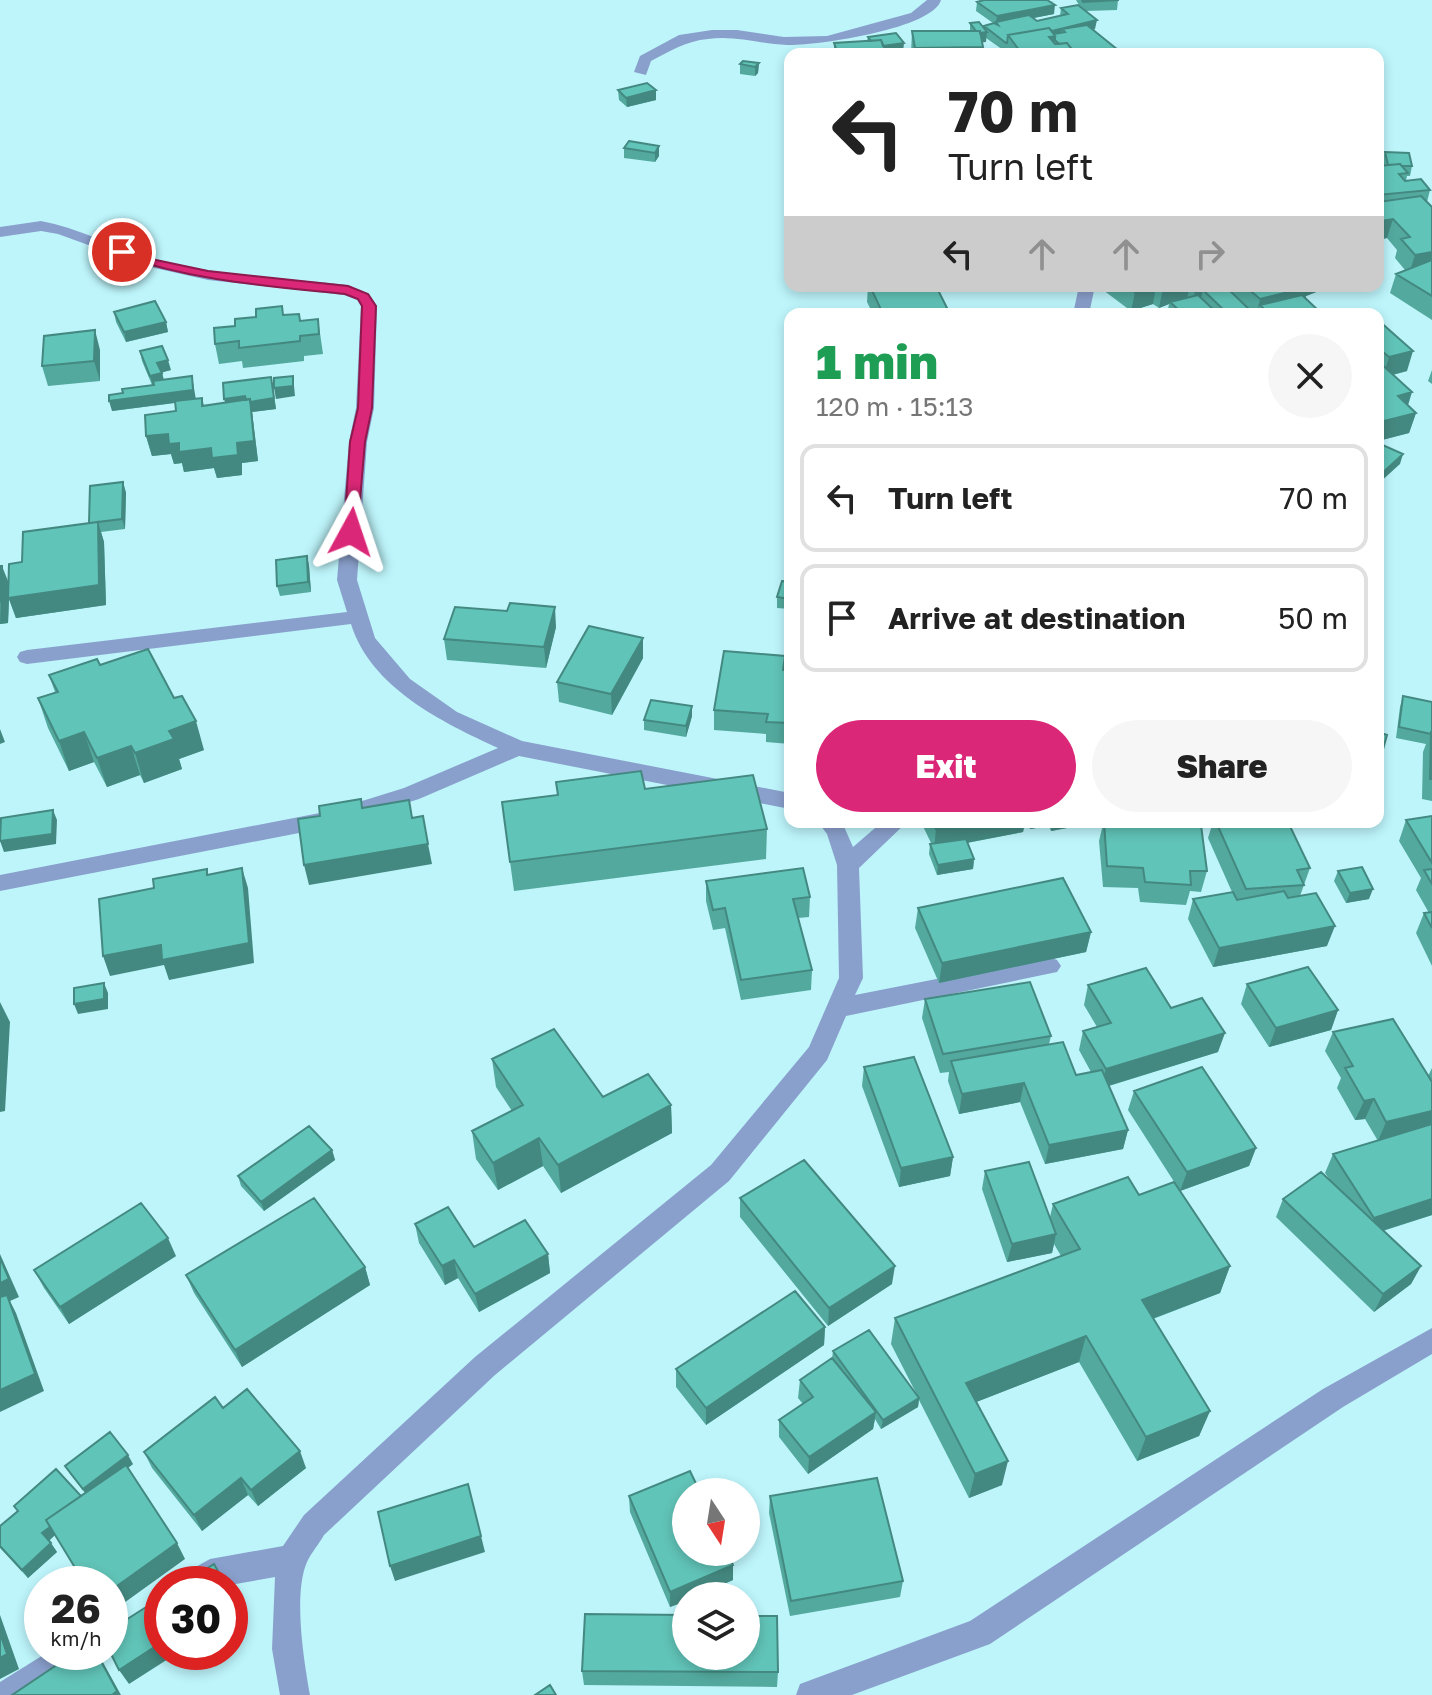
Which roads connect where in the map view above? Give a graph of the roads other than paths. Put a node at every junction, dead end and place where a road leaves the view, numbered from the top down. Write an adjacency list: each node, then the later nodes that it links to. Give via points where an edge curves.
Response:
1 (934, 0): 2 (street, via 916,16 827,40 737,34 684,38 645,59)
2 (641, 72)
3 (0, 232): 4 (street, via 22,226 52,228 152,263 208,275 348,290 363,297 369,306 365,408 347,580)
4 (359, 617): 5 (street); 6 (street, via 366,640 403,684 450,717)
5 (27, 657)
6 (517, 748): 7 (street); 11 (street, via 433,785 321,821)
7 (784, 800)
8 (834, 828): 10 (street)
9 (889, 828): 10 (street)
10 (848, 865): 13 (street, via 851,978)
11 (0, 883)
12 (1049, 966): 13 (street)
13 (837, 1008): 15 (street, via 818,1053 720,1173 485,1366 314,1525)
14 (1432, 1340): 20 (street, via 1333,1398 979,1633)
15 (292, 1559): 16 (street); 19 (street, via 287,1649)
16 (248, 1567)
17 (47, 1670): 18 (street)
18 (7, 1695)
19 (295, 1695)
20 (811, 1695)

